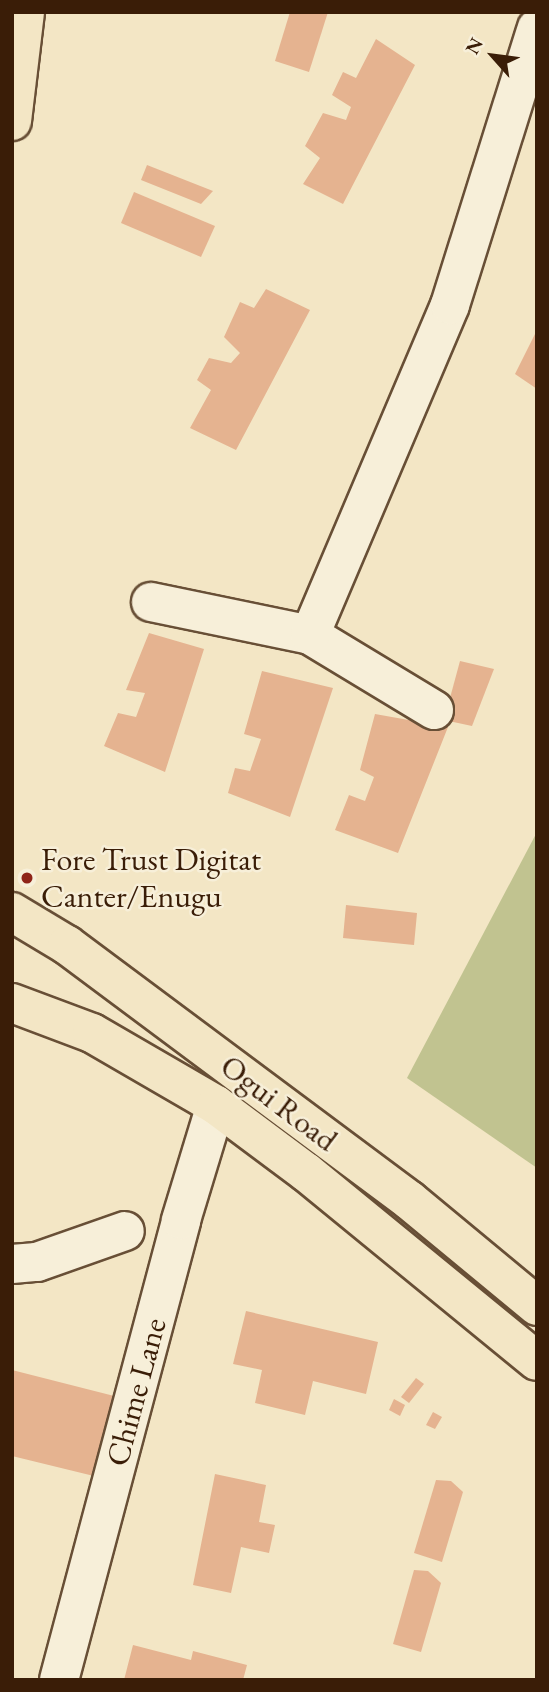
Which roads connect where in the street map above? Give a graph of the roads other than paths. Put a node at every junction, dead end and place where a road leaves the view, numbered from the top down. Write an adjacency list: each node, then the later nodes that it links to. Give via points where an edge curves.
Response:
1 (25, 12): 3 (main road)
2 (537, 28): 5 (street, via 450,305)
3 (12, 121)
4 (151, 602): 5 (street)
5 (310, 635): 6 (street)
6 (433, 710)
7 (12, 912): 12 (main road, Ogui Road, via 67,945 409,1200)
8 (12, 1003): 9 (main road, Ogui Road, via 92,1033)
9 (216, 1105): 13 (main road, Ogui Road, via 306,1172); 14 (street, Chime Lane, via 180,1220)
10 (125, 1231): 11 (street, via 37,1262)
11 (12, 1264)
12 (537, 1306)
13 (537, 1361)
14 (59, 1680)

